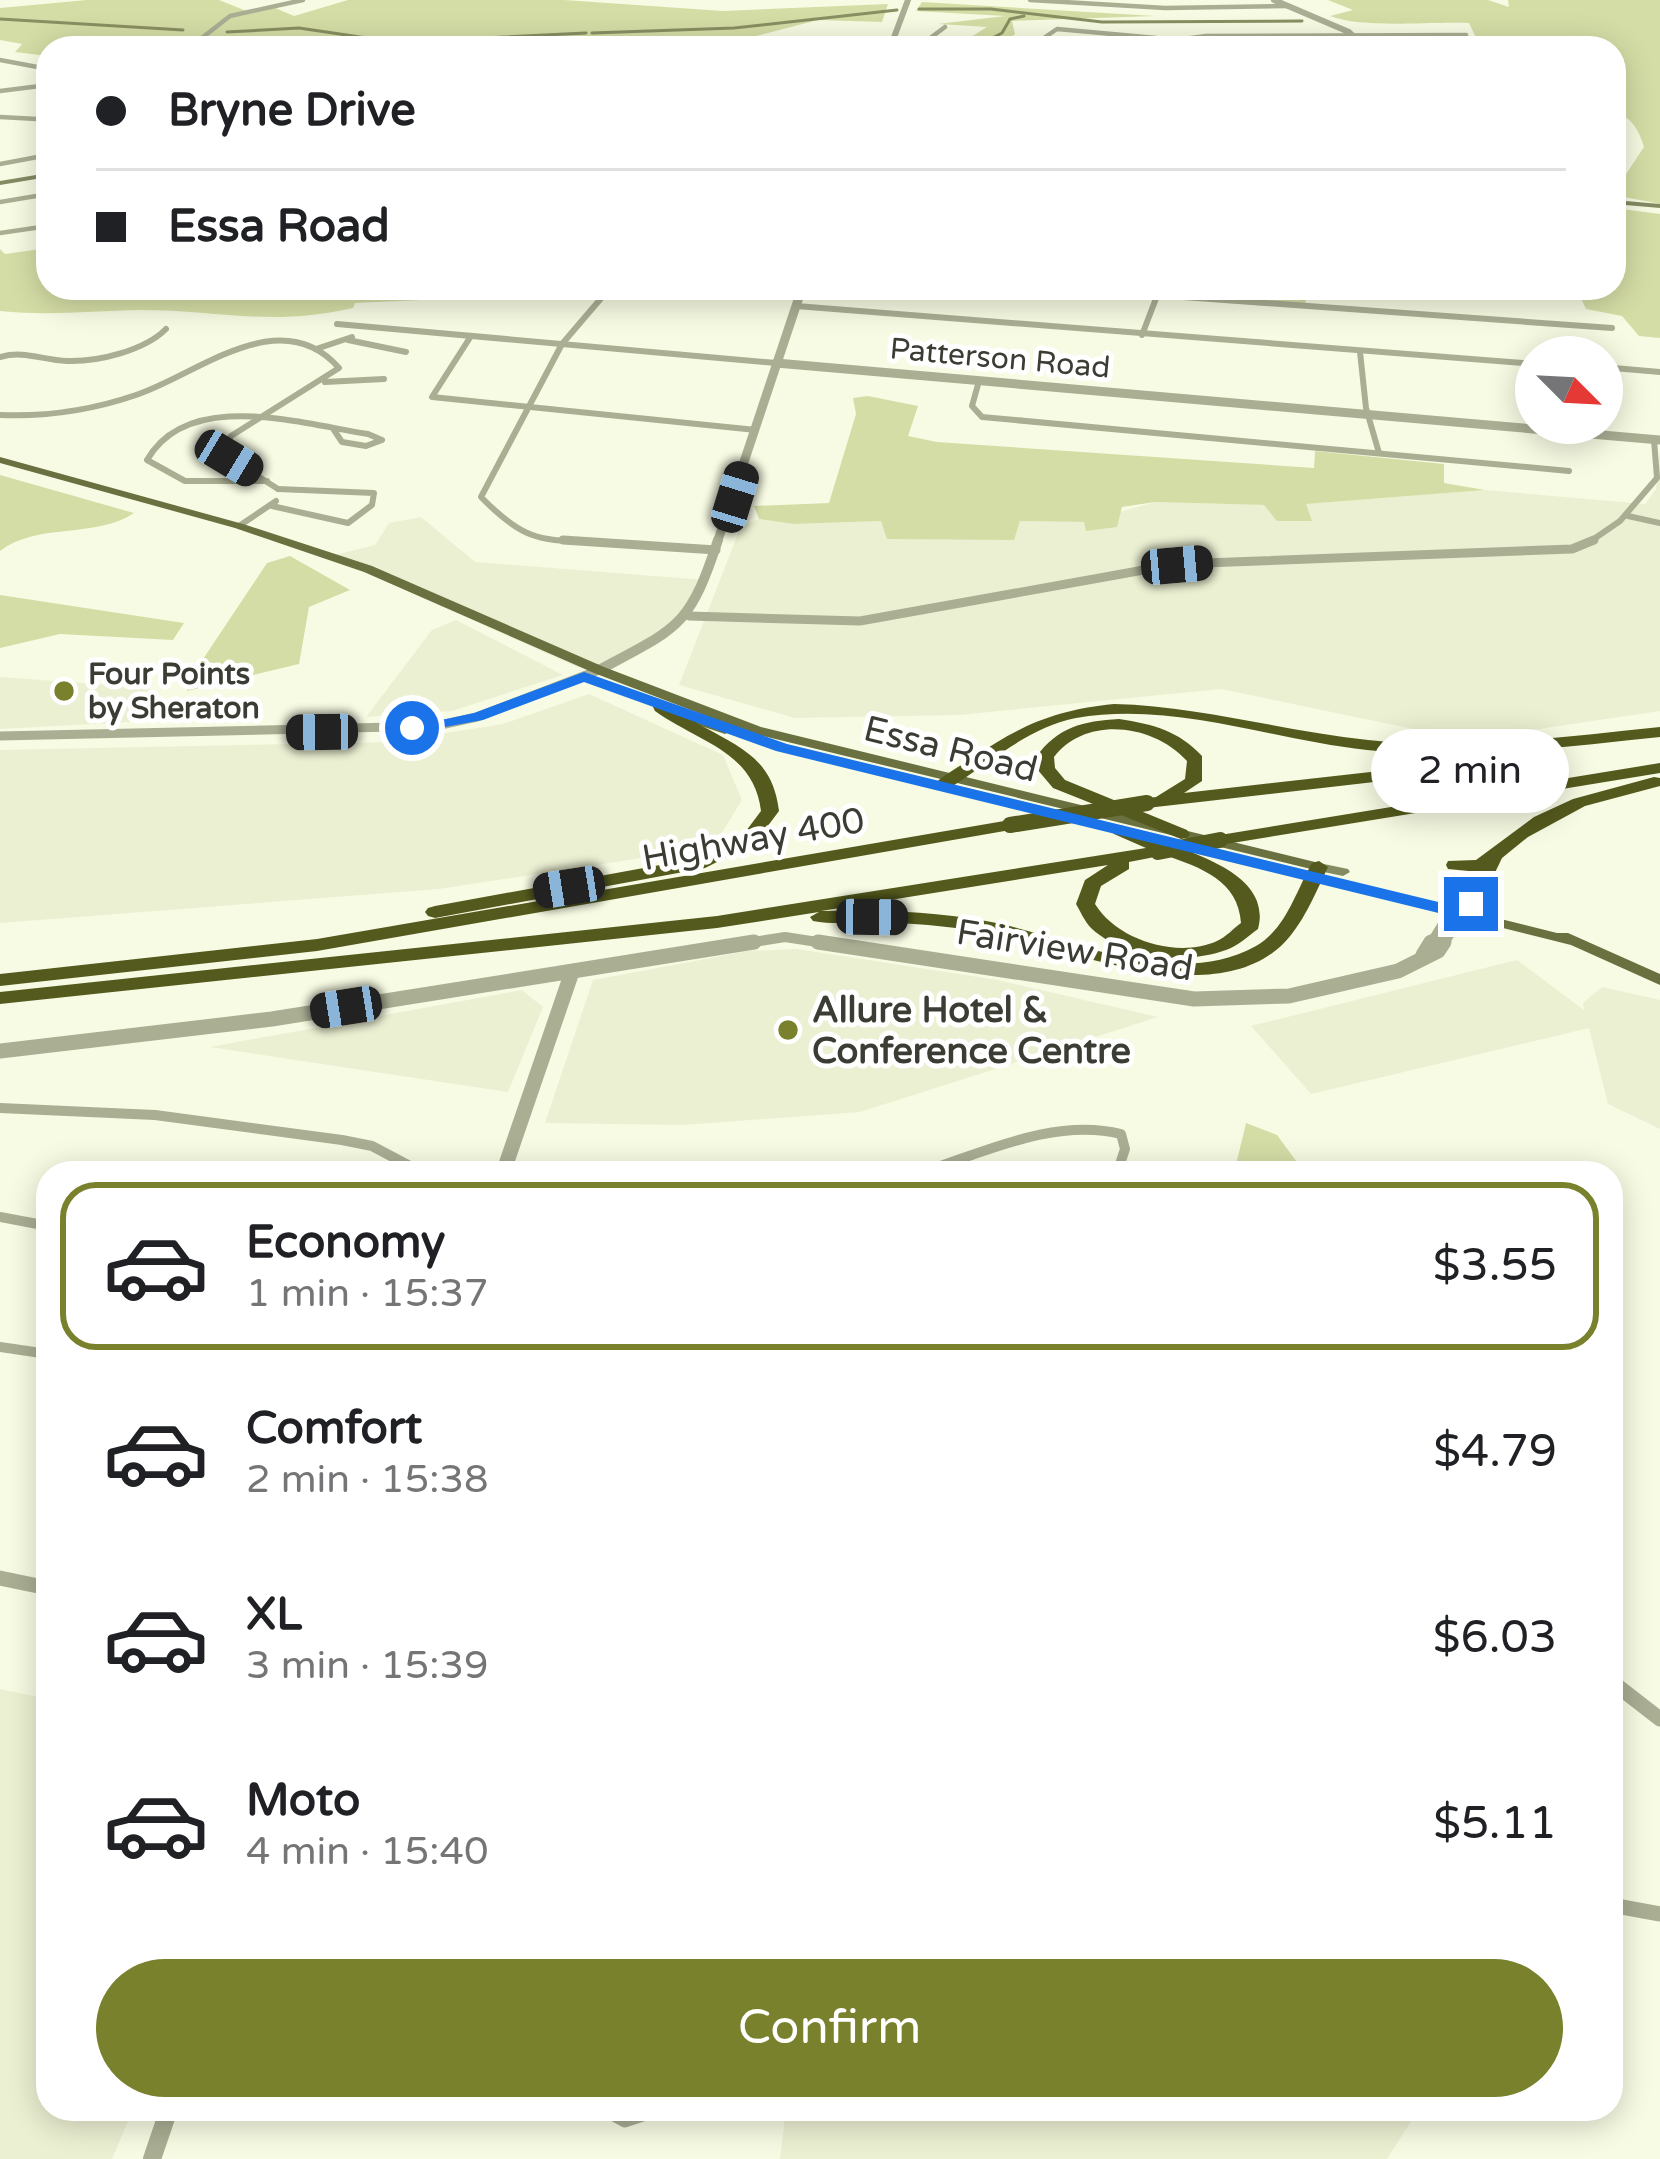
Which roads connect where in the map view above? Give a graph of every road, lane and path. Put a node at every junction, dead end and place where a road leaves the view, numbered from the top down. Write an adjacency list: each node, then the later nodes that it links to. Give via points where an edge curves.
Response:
1 (255, 0): 8 (street)
2 (303, 0): 8 (street)
3 (908, 0): 16 (street)
4 (1030, 0): 6 (street)
5 (1274, 0): 7 (street)
6 (1084, 2): 7 (street)
7 (1288, 6): 11 (street)
8 (272, 7): 14 (street, via 209,26)
9 (842, 26): 15 (street)
10 (945, 27): 17 (street)
11 (1354, 34): 12 (street); 20 (street)
12 (1438, 35): 13 (street)
13 (1466, 35)
14 (202, 36)
15 (843, 36)
16 (894, 36)
17 (935, 36)
18 (1047, 36): 19 (street, via 1058,29)
19 (1127, 36)
20 (1291, 36)
21 (0, 60): 22 (street)
22 (36, 67)
23 (36, 87): 24 (street)
24 (0, 92)
25 (0, 117): 26 (street)
26 (36, 119)
27 (36, 157): 28 (street)
28 (0, 164)
29 (36, 177): 30 (main road)
30 (0, 183)
31 (36, 196): 32 (street)
32 (0, 202)
33 (1626, 203): 34 (main road)
34 (1660, 206)
35 (36, 228): 36 (street)
36 (0, 233)
37 (600, 300): 49 (street)
38 (798, 300): 41 (street)
39 (1155, 300): 46 (street)
40 (1259, 300): 44 (street)
41 (796, 306): 46 (street); 54 (street)
42 (337, 324): 43 (street, Patterson Road)
43 (367, 326): 47 (street, Patterson Road); 48 (street)
44 (1612, 328)
45 (166, 329): 53 (street, via 95,360)
46 (1142, 335): 52 (street)
47 (471, 336): 49 (street, Patterson Road); 61 (street, via 432,397)
48 (347, 340): 50 (street); 51 (street)
49 (562, 344): 54 (street, Patterson Road); 61 (street)
50 (316, 349): 60 (street, via 339,368); 62 (street, via 233,349 98,406)
51 (406, 352)
52 (1360, 352): 55 (street); 63 (street)
53 (3, 355)
54 (776, 363): 59 (street, Patterson Road); 66 (street)
55 (1515, 363)
56 (1623, 369): 57 (street)
57 (1660, 372)
58 (384, 379): 60 (street)
59 (979, 381): 63 (street, Patterson Road); 68 (street, via 972,406 982,417)
60 (325, 382): 64 (street)
61 (528, 407): 66 (street); 77 (street, via 481,497 513,530 560,543)
62 (0, 415)
63 (1371, 415): 67 (street, Patterson Road); 68 (street)
64 (259, 418): 65 (street); 71 (street, via 224,449); 71 (street, via 212,414 155,446 147,460 175,478)
65 (334, 430): 65 (street, via 353,445 382,440)
66 (756, 430): 77 (street)
67 (1657, 440): 74 (street, via 1657,478)
68 (1378, 453): 70 (street)
69 (0, 460): 76 (main road, Essa Road)
70 (1569, 471)
71 (267, 481): 72 (street)
72 (278, 489): 73 (street); 73 (street, via 374,494 348,523)
73 (272, 506): 76 (street)
74 (1628, 516): 75 (street); 78 (street, via 1596,542 1546,553 1177,565 860,621)
75 (1660, 523)
76 (239, 526): 79 (main road, Essa Road, via 368,569)
77 (716, 550): 78 (street)
78 (688, 616): 79 (street)
79 (591, 674): 80 (main road, Essa Road); 81 (street, via 477,717 403,729); 85 (main road, Essa Road)
80 (662, 707): 85 (main road, Essa Road, via 782,747); 96 (highway, via 768,779 770,811 756,831 698,864)
81 (0, 736)
82 (1660, 736): 85 (highway, via 1367,746 1102,711 1038,726); 86 (highway, Highway 400)
83 (1660, 768): 90 (highway, Highway 400, bridge)
84 (1660, 781): 89 (highway, via 1556,809)
85 (946, 782): 87 (main road, Essa Road); 88 (main road, Essa Road)
86 (1147, 803): 88 (highway, via 1193,781 1196,760 1181,743 1151,730 1098,726 1049,747 1046,770 1059,784); 96 (highway, Highway 400, bridge, via 317,945)
87 (1120, 830): 90 (highway, via 1236,881 1253,910 1243,934 1176,953 1100,929 1086,912 1084,890 1097,875); 92 (main road, Essa Road)
88 (1180, 834): 92 (main road, Essa Road)
89 (1505, 845): 91 (highway, via 1480,866); 94 (highway)
90 (1158, 852): 95 (highway, Highway 400)
91 (1455, 865)
92 (1316, 872): 93 (main road, Essa Road); 94 (main road, Essa Road); 95 (highway, via 1263,950 1184,969 990,927 902,917)
93 (1343, 872): 94 (main road, Essa Road)
94 (1467, 908): 97 (street, Fairview Road, via 1438,951 1398,970 1238,1001 785,937); 99 (main road, Essa Road)
95 (717, 922): 100 (highway, Highway 400)
96 (76, 972): 98 (highway, Highway 400)
97 (572, 972): 101 (street, Fairview Road); 104 (street)
98 (0, 980)
99 (1660, 980)
100 (0, 998)
101 (0, 1051)
102 (0, 1108): 103 (street, via 155,1115 342,1139)
103 (400, 1161)
104 (507, 1161)
105 (962, 1161): 106 (street, via 1104,1126 1121,1134)
106 (1122, 1161)
107 (0, 1217): 108 (street)
108 (36, 1224)
109 (0, 1347): 110 (street)
110 (36, 1352)
111 (0, 1578): 112 (street)
112 (36, 1586)
113 (1623, 1690): 114 (street)
114 (1660, 1719)
115 (1623, 1907): 116 (street)
116 (1660, 1914)
117 (166, 2121): 118 (street)
118 (152, 2159)

